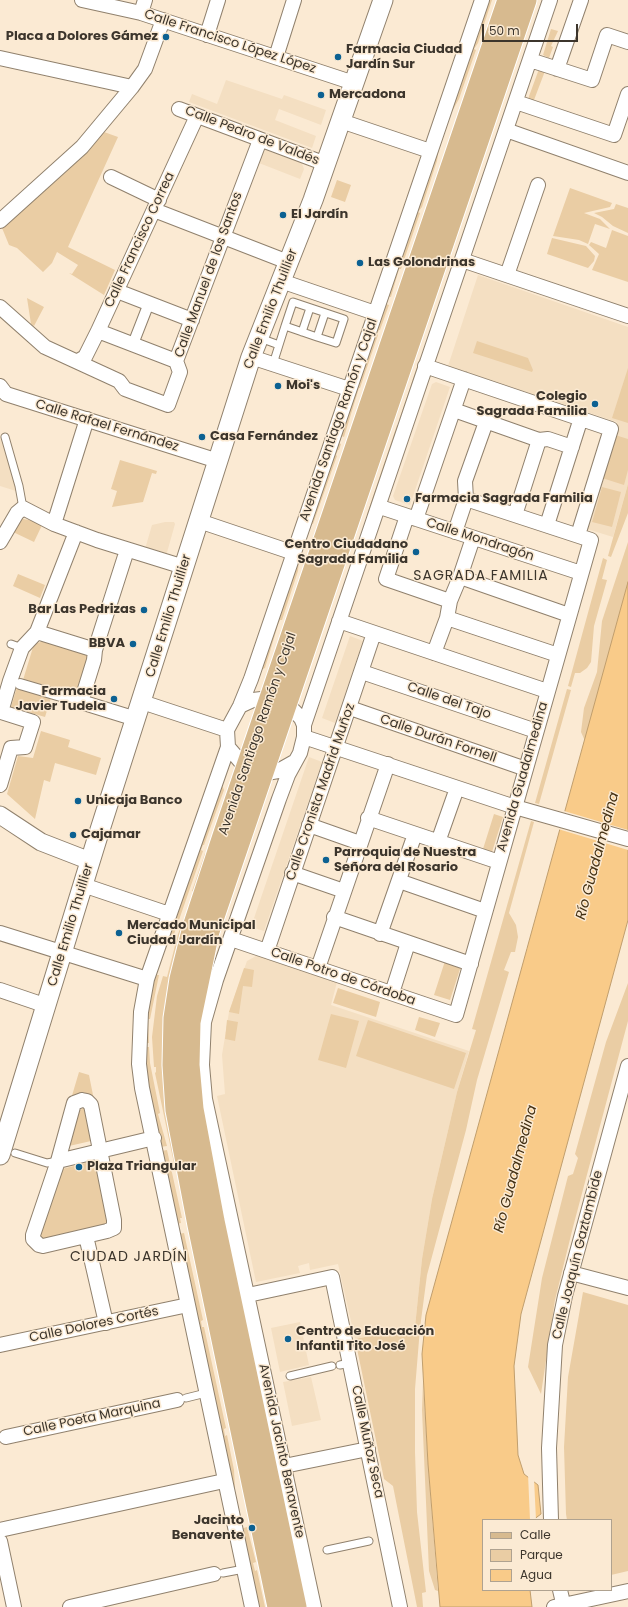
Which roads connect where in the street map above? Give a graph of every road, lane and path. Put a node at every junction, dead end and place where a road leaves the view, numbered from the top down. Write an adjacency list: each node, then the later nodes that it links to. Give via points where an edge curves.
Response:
1 (82, 0): 10 (street, Calle Francisco López López)
2 (218, 0): 12 (street)
3 (294, 0): 14 (street)
4 (383, 0): 18 (main road, Calle Emilio Thuillier)
5 (482, 0): 27 (street, Avenida Santiago Ramón y Cajal)
6 (508, 0): 100 (main road, Avenida Santiago Ramón y Cajal, via 412,286)
7 (526, 0): 100 (main road, Avenida Santiago Ramón y Cajal)
8 (550, 0): 16 (street)
9 (581, 0): 17 (street)
10 (143, 6): 11 (street, Calle Francisco López López)
11 (163, 20): 12 (street, Calle Francisco López López); 19 (street, via 145,69)
12 (207, 35): 14 (street, Calle Francisco López López)
13 (628, 42): 17 (street, via 607,35 592,80)
14 (276, 57): 18 (street, Calle Francisco López López)
15 (0, 58): 19 (street)
16 (530, 60): 17 (street); 21 (street)
17 (557, 69)
18 (354, 83): 24 (main road, Calle Emilio Thuillier)
19 (132, 87): 33 (street, via 82,147)
20 (628, 94): 21 (street, via 614,135)
21 (516, 102): 25 (street)
22 (178, 109): 23 (street, Calle Pedro de Valdés)
23 (197, 116): 26 (street, Calle Pedro de Valdés); 32 (street, Calle Francisco Correa)
24 (341, 121): 27 (street); 28 (main road, Calle Emilio Thuillier)
25 (506, 130): 29 (street); 35 (street)
26 (260, 140): 28 (street, Calle Pedro de Valdés); 34 (street, Calle Manuel de los Santos)
27 (430, 151): 44 (street, Avenida Santiago Ramón y Cajal)
28 (326, 164): 36 (main road, Calle Emilio Thuillier)
29 (628, 173)
30 (111, 177): 32 (street)
31 (538, 185): 37 (street)
32 (157, 205): 34 (street); 39 (street, Calle Francisco Correa)
33 (0, 220)
34 (223, 237): 36 (street); 46 (street, Calle Manuel de los Santos)
35 (462, 260): 37 (street); 58 (street)
36 (288, 262): 38 (main road, Calle Emilio Thuillier)
37 (507, 275): 45 (street)
38 (281, 282): 40 (street); 51 (main road, Calle Emilio Thuillier)
39 (117, 291): 41 (street); 48 (street, Calle Francisco Correa)
40 (322, 295): 43 (lane); 44 (street)
41 (149, 303): 46 (street); 52 (street)
42 (0, 307): 55 (street, via 45,347)
43 (317, 311): 47 (lane, via 293,302); 49 (lane); 50 (lane); 50 (lane, via 344,319 336,343)
44 (375, 313): 61 (street, Avenida Santiago Ramón y Cajal)
45 (628, 316)
46 (192, 320): 56 (street, Calle Manuel de los Santos)
47 (285, 326): 49 (lane); 53 (lane)
48 (98, 331): 52 (street); 55 (street, Calle Francisco Correa, via 85,357)
49 (302, 332): 50 (lane)
50 (317, 337)
51 (259, 338): 53 (lane); 54 (main road, Calle Emilio Thuillier)
52 (133, 344): 56 (street)
53 (279, 345): 57 (lane)
54 (251, 357): 57 (street); 69 (main road, Calle Emilio Thuillier)
55 (78, 361): 56 (street, Calle Manuel de los Santos, via 119,381 125,389 168,405 180,372)
56 (176, 361)
57 (273, 364): 61 (street)
58 (425, 366): 59 (street); 71 (street)
59 (464, 379): 62 (street); 63 (street)
60 (0, 386): 64 (street, Calle Rafael Fernández, via 6,394)
61 (349, 389): 84 (street, Avenida Santiago Ramón y Cajal)
62 (454, 410): 65 (street); 74 (street)
63 (581, 418): 68 (street); 81 (street, Avenida Guadalmedina, via 611,429)
64 (87, 419): 69 (street, Calle Rafael Fernández); 76 (street)
65 (486, 422): 67 (street); 70 (street, via 465,481)
66 (5, 437): 72 (lane, via 20,486)
67 (539, 440): 68 (street, via 548,439); 73 (street)
68 (572, 447): 77 (street)
69 (218, 461): 75 (main road, Calle Emilio Thuillier)
70 (466, 499): 73 (street); 79 (street)
71 (380, 507): 74 (street, Calle Mondragón); 91 (street)
72 (23, 508): 76 (street); 82 (street, via 17,513)
73 (515, 515): 77 (street)
74 (412, 517): 79 (street, Calle Mondragón); 88 (street, via 386,579)
75 (199, 521): 84 (street); 85 (main road, Calle Emilio Thuillier)
76 (54, 524): 78 (street)
77 (547, 525): 81 (street)
78 (76, 532): 83 (street); 92 (street)
79 (455, 532): 80 (street, Calle Mondragón)
80 (474, 538): 86 (street, Calle Mondragón); 87 (street)
81 (585, 538): 86 (street, Avenida Guadalmedina)
82 (0, 542)
83 (127, 550): 85 (street); 94 (street)
84 (294, 553): 102 (street, Avenida Santiago Ramón y Cajal)
85 (184, 567): 104 (main road, Calle Emilio Thuillier)
86 (581, 573): 89 (street, Avenida Guadalmedina)
87 (460, 577): 88 (street); 89 (street)
88 (450, 601): 90 (street)
89 (569, 615): 96 (street, Avenida Guadalmedina)
90 (447, 618): 95 (street); 96 (street)
91 (339, 621): 93 (street); 106 (street)
92 (37, 632): 94 (street); 98 (street, via 17,646)
93 (374, 634): 95 (street); 97 (street, Calle Cronista Madrid Muñoz)
94 (95, 650): 101 (street)
95 (434, 653): 99 (street)
96 (558, 655): 99 (street, Avenida Guadalmedina)
97 (362, 672): 103 (street, Calle Cronista Madrid Muñoz); 107 (street, Calle del Tajo)
98 (15, 683): 101 (street); 114 (street, via 1,712 33,722 25,747 11,748)
99 (547, 691): 107 (street, Avenida Guadalmedina)
100 (278, 701): 102 (street, via 253,700); 106 (street, via 301,718); 113 (main road, Avenida Santiago Ramón y Cajal)
101 (81, 702): 104 (street)
102 (240, 706): 105 (street, Avenida Santiago Ramón y Cajal)
103 (350, 708): 108 (street, Calle Cronista Madrid Muñoz); 112 (street, Calle Durán Fornell)
104 (139, 710): 105 (street); 124 (main road, Calle Emilio Thuillier)
105 (227, 730): 109 (street, Avenida Santiago Ramón y Cajal)
106 (304, 731): 108 (street); 110 (street, via 300,752)
107 (536, 731): 112 (street, Avenida Guadalmedina)
108 (337, 747): 111 (street); 119 (street, Calle Cronista Madrid Muñoz)
109 (228, 748): 113 (street); 131 (street, Avenida Santiago Ramón y Cajal)
110 (294, 762): 113 (street, via 278,772); 135 (street)
111 (388, 764): 115 (street); 118 (street)
112 (526, 769): 116 (street, Avenida Guadalmedina)
113 (253, 771): 154 (main road, Avenida Santiago Ramón y Cajal, via 209,931 190,1022 189,1065 193,1109)
114 (0, 785)
115 (457, 788): 116 (street); 122 (street)
116 (515, 807): 121 (street); 125 (street, Avenida Guadalmedina)
117 (0, 816): 124 (street, via 40,842)
118 (368, 818): 120 (street); 123 (street)
119 (309, 825): 123 (street); 126 (street, Calle Cronista Madrid Muñoz)
120 (415, 834): 122 (street); 127 (street)
121 (628, 839)
122 (438, 842): 125 (street)
123 (360, 843): 129 (street)
124 (90, 861): 128 (main road, Calle Emilio Thuillier)
125 (499, 862): 130 (street, Avenida Guadalmedina)
126 (292, 873): 129 (street); 137 (street, Calle Cronista Madrid Muñoz)
127 (399, 881): 130 (street); 134 (street)
128 (83, 884): 131 (street); 138 (main road, Calle Emilio Thuillier)
129 (344, 891): 132 (street)
130 (485, 910): 139 (street, Avenida Guadalmedina)
131 (169, 914): 141 (street, Avenida Santiago Ramón y Cajal)
132 (334, 917): 134 (street); 140 (street)
133 (0, 933): 138 (street)
134 (380, 934): 136 (street)
135 (231, 939): 137 (street, Calle Potro de Córdoba); 154 (street, via 204,1022 202,1065)
136 (408, 943): 139 (street); 143 (street)
137 (268, 951): 140 (street, Calle Potro de Córdoba)
138 (63, 952): 141 (street); 144 (main road, Calle Emilio Thuillier)
139 (471, 964): 145 (street, Avenida Guadalmedina)
140 (318, 968): 143 (street, Calle Potro de Córdoba)
141 (148, 979): 147 (street, Avenida Santiago Ramón y Cajal, via 141,1012 139,1064)
142 (0, 990): 144 (street)
143 (392, 993): 145 (street, Calle Potro de Córdoba)
144 (47, 1006): 149 (main road, Calle Emilio Thuillier)
145 (456, 1015)
146 (628, 1066): 152 (street, Calle Joaquín Gaztambide)
147 (154, 1138): 148 (street); 155 (street, Avenida Santiago Ramón y Cajal)
148 (100, 1150): 150 (street); 150 (street, via 91,1105 87,1101 77,1101); 151 (street, via 114,1228)
149 (7, 1154): 150 (lane, via 48,1163)
150 (58, 1161): 151 (street, via 33,1239 43,1246)
151 (86, 1236): 156 (street)
152 (571, 1273): 153 (street); 166 (street, Calle Joaquín Gaztambide, via 555,1345 549,1448)
153 (628, 1288)
154 (231, 1298): 163 (street, Calle Muñoz Seca, via 332,1278 345,1364); 164 (street, Avenida Jacinto Benavente); 179 (main road); 180 (main road, Avenida Jacinto Benavente)
155 (188, 1305): 156 (street, Calle Dolores Cortés); 160 (street)
156 (106, 1323): 157 (street, Calle Dolores Cortés)
157 (0, 1345)
158 (332, 1366): 159 (lane)
159 (290, 1376)
160 (206, 1393): 161 (lane); 165 (street)
161 (181, 1399): 162 (street, Calle Poeta Marquina)
162 (6, 1437)
163 (368, 1449): 164 (street); 182 (street, Calle Muñoz Seca, via 382,1538)
164 (284, 1466): 181 (street, Avenida Jacinto Benavente)
165 (224, 1481): 167 (street); 171 (street)
166 (551, 1519)
167 (0, 1530)
168 (0, 1541): 176 (street)
169 (369, 1541): 170 (lane)
170 (327, 1550)
171 (244, 1569): 172 (lane); 178 (street)
172 (219, 1574): 177 (street)
173 (560, 1591): 175 (street)
174 (628, 1591): 175 (street)
175 (560, 1606)
176 (14, 1607)
177 (70, 1607)
178 (252, 1607)
179 (278, 1607)
180 (296, 1607)
181 (314, 1607)
182 (400, 1607)

